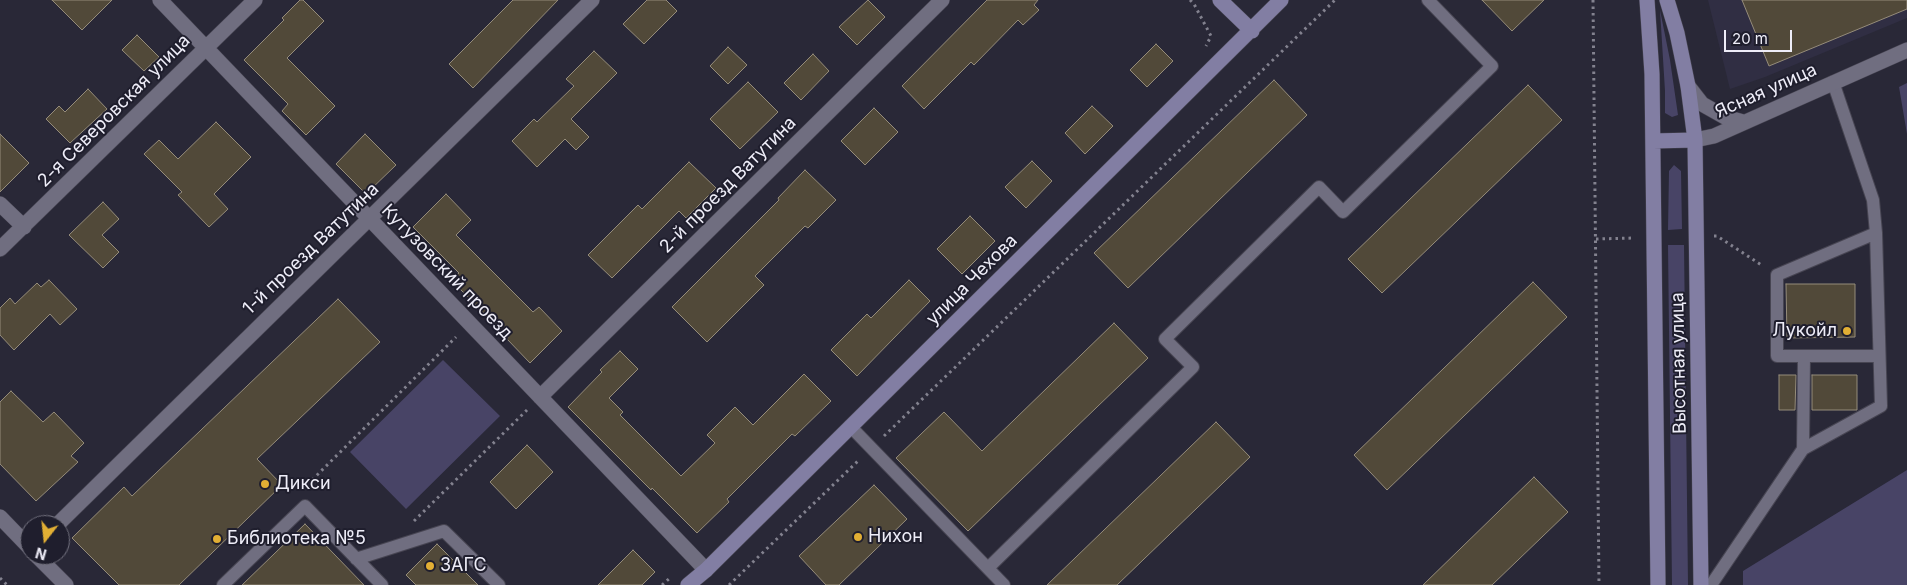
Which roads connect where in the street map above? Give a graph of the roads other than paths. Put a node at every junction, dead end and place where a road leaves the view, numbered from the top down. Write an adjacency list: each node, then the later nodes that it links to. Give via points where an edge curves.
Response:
1 (160, 0): 11 (street, Кутузовский проезд)
2 (254, 0): 11 (street, 2-я Северовская улица)
3 (592, 0): 19 (street, 1-й проезд Ватутина)
4 (942, 0): 25 (street, 2-й проезд Ватутина)
5 (1220, 0): 10 (street)
6 (1281, 0): 10 (street, улица Чехова)
7 (1428, 0): 33 (lane, via 1492,66 1343,212 1319,187 1165,339 1193,367)
8 (1647, 0): 17 (street, Высотная улица)
9 (1667, 0): 14 (street, Высотная улица)
10 (1252, 31): 26 (street, улица Чехова)
11 (206, 47): 19 (street, Кутузовский проезд); 20 (street, 2-я Северовская улица)
12 (1907, 50): 13 (street, Ясная улица)
13 (1833, 82): 15 (street, Ясная улица); 21 (lane, via 1873,200)
14 (1688, 86): 15 (street, via 1702,104 1725,117); 16 (street, Высотная улица)
15 (1743, 122): 16 (street, Ясная улица, via 1714,136)
16 (1695, 140): 17 (street); 42 (street, Высотная улица)
17 (1653, 141): 41 (street, Высотная улица)
18 (0, 204): 20 (street)
19 (370, 218): 25 (street, Кутузовский проезд); 28 (street, 1-й проезд Ватутина)
20 (24, 227): 22 (street, 2-я Северовская улица)
21 (1876, 233): 23 (lane, via 1777,275 1777,356); 24 (lane)
22 (0, 249)
23 (1804, 356): 24 (lane); 27 (lane)
24 (1879, 356): 27 (lane, via 1881,406)
25 (540, 397): 34 (street, Кутузовский проезд)
26 (850, 426): 33 (lane); 34 (street, улица Чехова)
27 (1803, 449): 43 (lane)
28 (67, 515)
29 (0, 517): 30 (street)
30 (20, 538)
31 (356, 559): 36 (lane, via 305,506); 37 (lane); 38 (lane, via 444,531)
32 (46, 565): 35 (street)
33 (988, 568): 40 (lane)
34 (706, 570): 39 (street, улица Чехова)
35 (66, 585)
36 (223, 585)
37 (382, 585)
38 (499, 585)
39 (688, 585)
40 (1004, 585)
41 (1658, 585)
42 (1701, 585)
43 (1711, 585)

